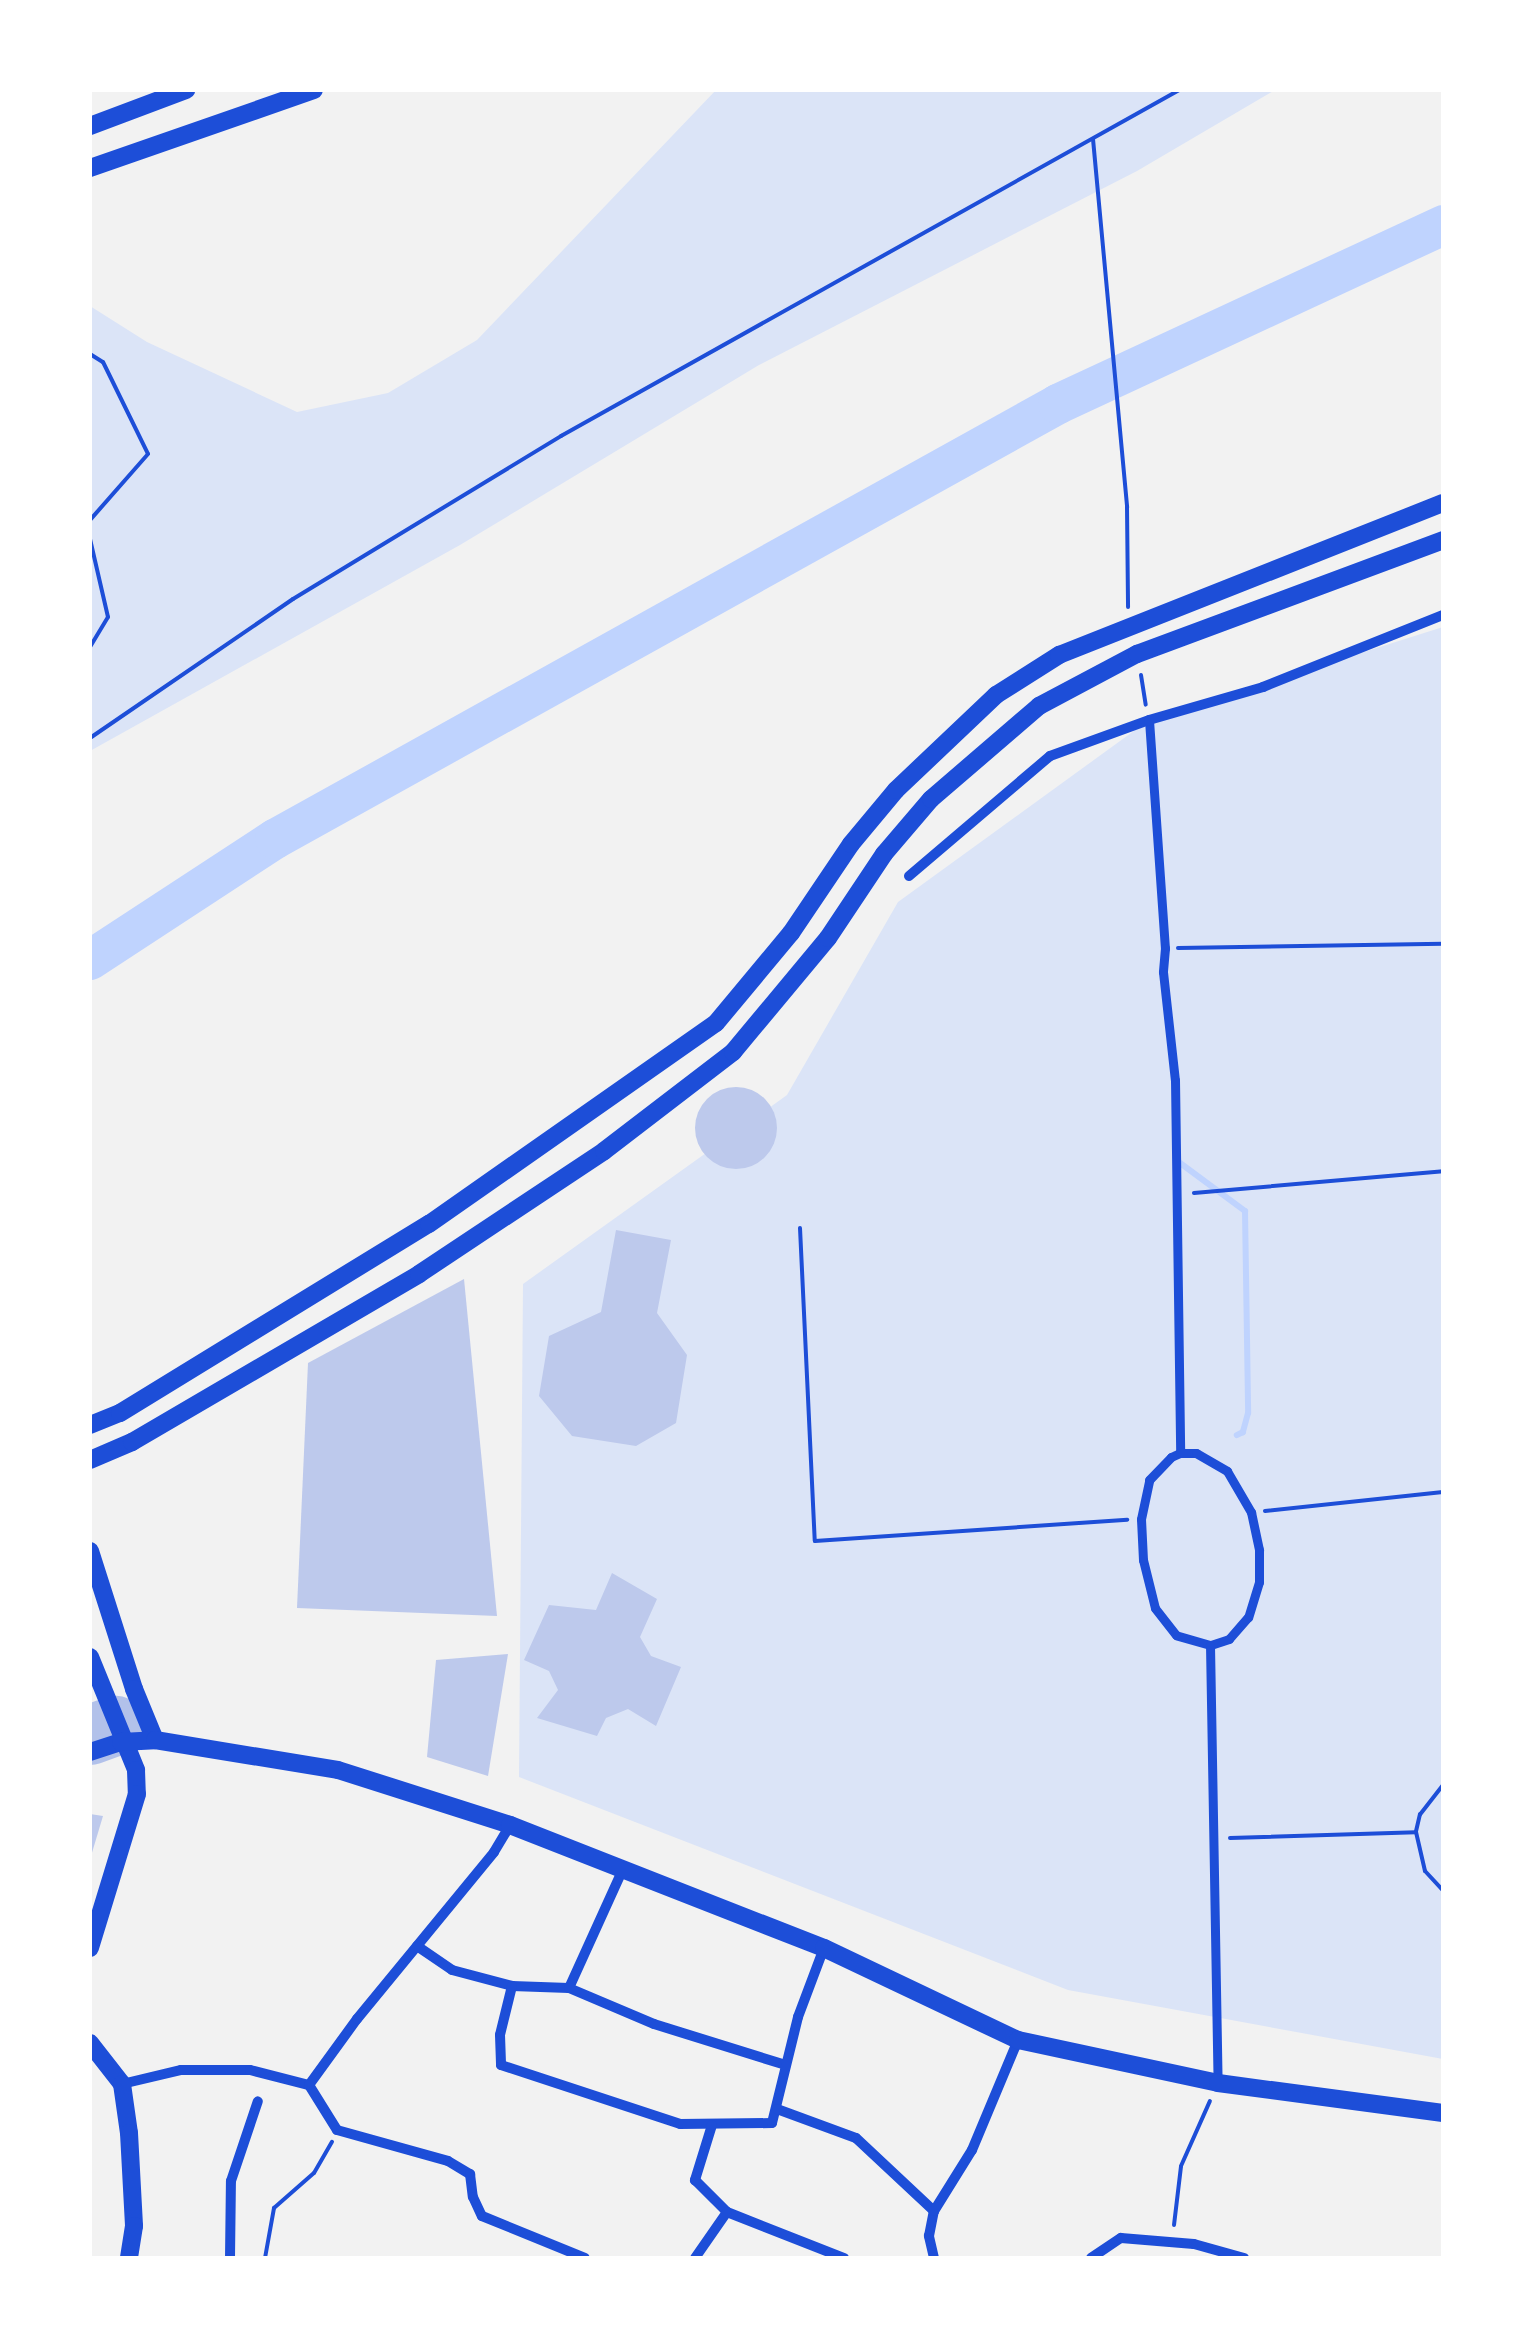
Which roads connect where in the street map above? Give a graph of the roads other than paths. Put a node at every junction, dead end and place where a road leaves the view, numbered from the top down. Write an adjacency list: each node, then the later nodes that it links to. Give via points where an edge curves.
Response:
1 (186, 90): 3 (main road)
2 (314, 90): 4 (main road)
3 (91, 121)
4 (90, 168)
5 (1443, 503): 10 (main road, via 1058,654 996,695 910,776 851,844 791,933 716,1024 429,1224)
6 (1443, 540): 12 (main road, via 1137,654 1039,706 930,799 733,1052 604,1152 419,1274 132,1442)
7 (1443, 615): 8 (street, via 1263,687)
8 (1149, 720): 9 (street, via 1050,756); 11 (street, via 1174,1080)
9 (908, 876)
10 (90, 1425)
11 (1180, 1454): 14 (street, via 1149,1480 1141,1520 1144,1560 1156,1608 1176,1636); 14 (street, via 1196,1453 1226,1471 1250,1512 1259,1550 1256,1600 1241,1630)
12 (90, 1460)
13 (90, 1552): 16 (main road)
14 (1210, 1644): 29 (street)
15 (90, 1657): 17 (main road)
16 (155, 1740): 17 (main road); 19 (main road, via 338,1770)
17 (122, 1742): 18 (main road); 22 (main road, via 136,1770 137,1794)
18 (90, 1752)
19 (510, 1825): 20 (main road); 21 (street)
20 (623, 1869): 23 (main road); 25 (street)
21 (417, 1946): 24 (street, via 452,1970); 31 (street)
22 (90, 1948)
23 (824, 1948): 26 (main road); 28 (street)
24 (512, 1986): 25 (street); 35 (street, via 500,2035 502,2065 644,2115)
25 (569, 1988): 28 (street, via 654,2024)
26 (1018, 2040): 29 (main road); 36 (street, via 972,2150)
27 (90, 2043): 30 (main road)
28 (786, 2065): 33 (street)
29 (1218, 2083): 34 (main road)
30 (122, 2084): 31 (street, via 180,2070 233,2070); 38 (main road, via 130,2133)
31 (309, 2085): 40 (street, via 336,2130 448,2161 470,2174 482,2216)
32 (258, 2101): 39 (street, via 231,2181)
33 (777, 2109): 35 (street, via 772,2123); 36 (street, via 856,2138)
34 (1443, 2114)
35 (712, 2125): 37 (street, via 695,2180)
36 (934, 2211): 43 (street)
37 (727, 2212): 41 (street); 42 (street)
38 (130, 2258)
39 (230, 2258)
40 (586, 2258)
41 (696, 2258)
42 (844, 2258)
43 (934, 2258)
44 (1091, 2258): 45 (street, via 1122,2238 1194,2244)
45 (1244, 2258)

